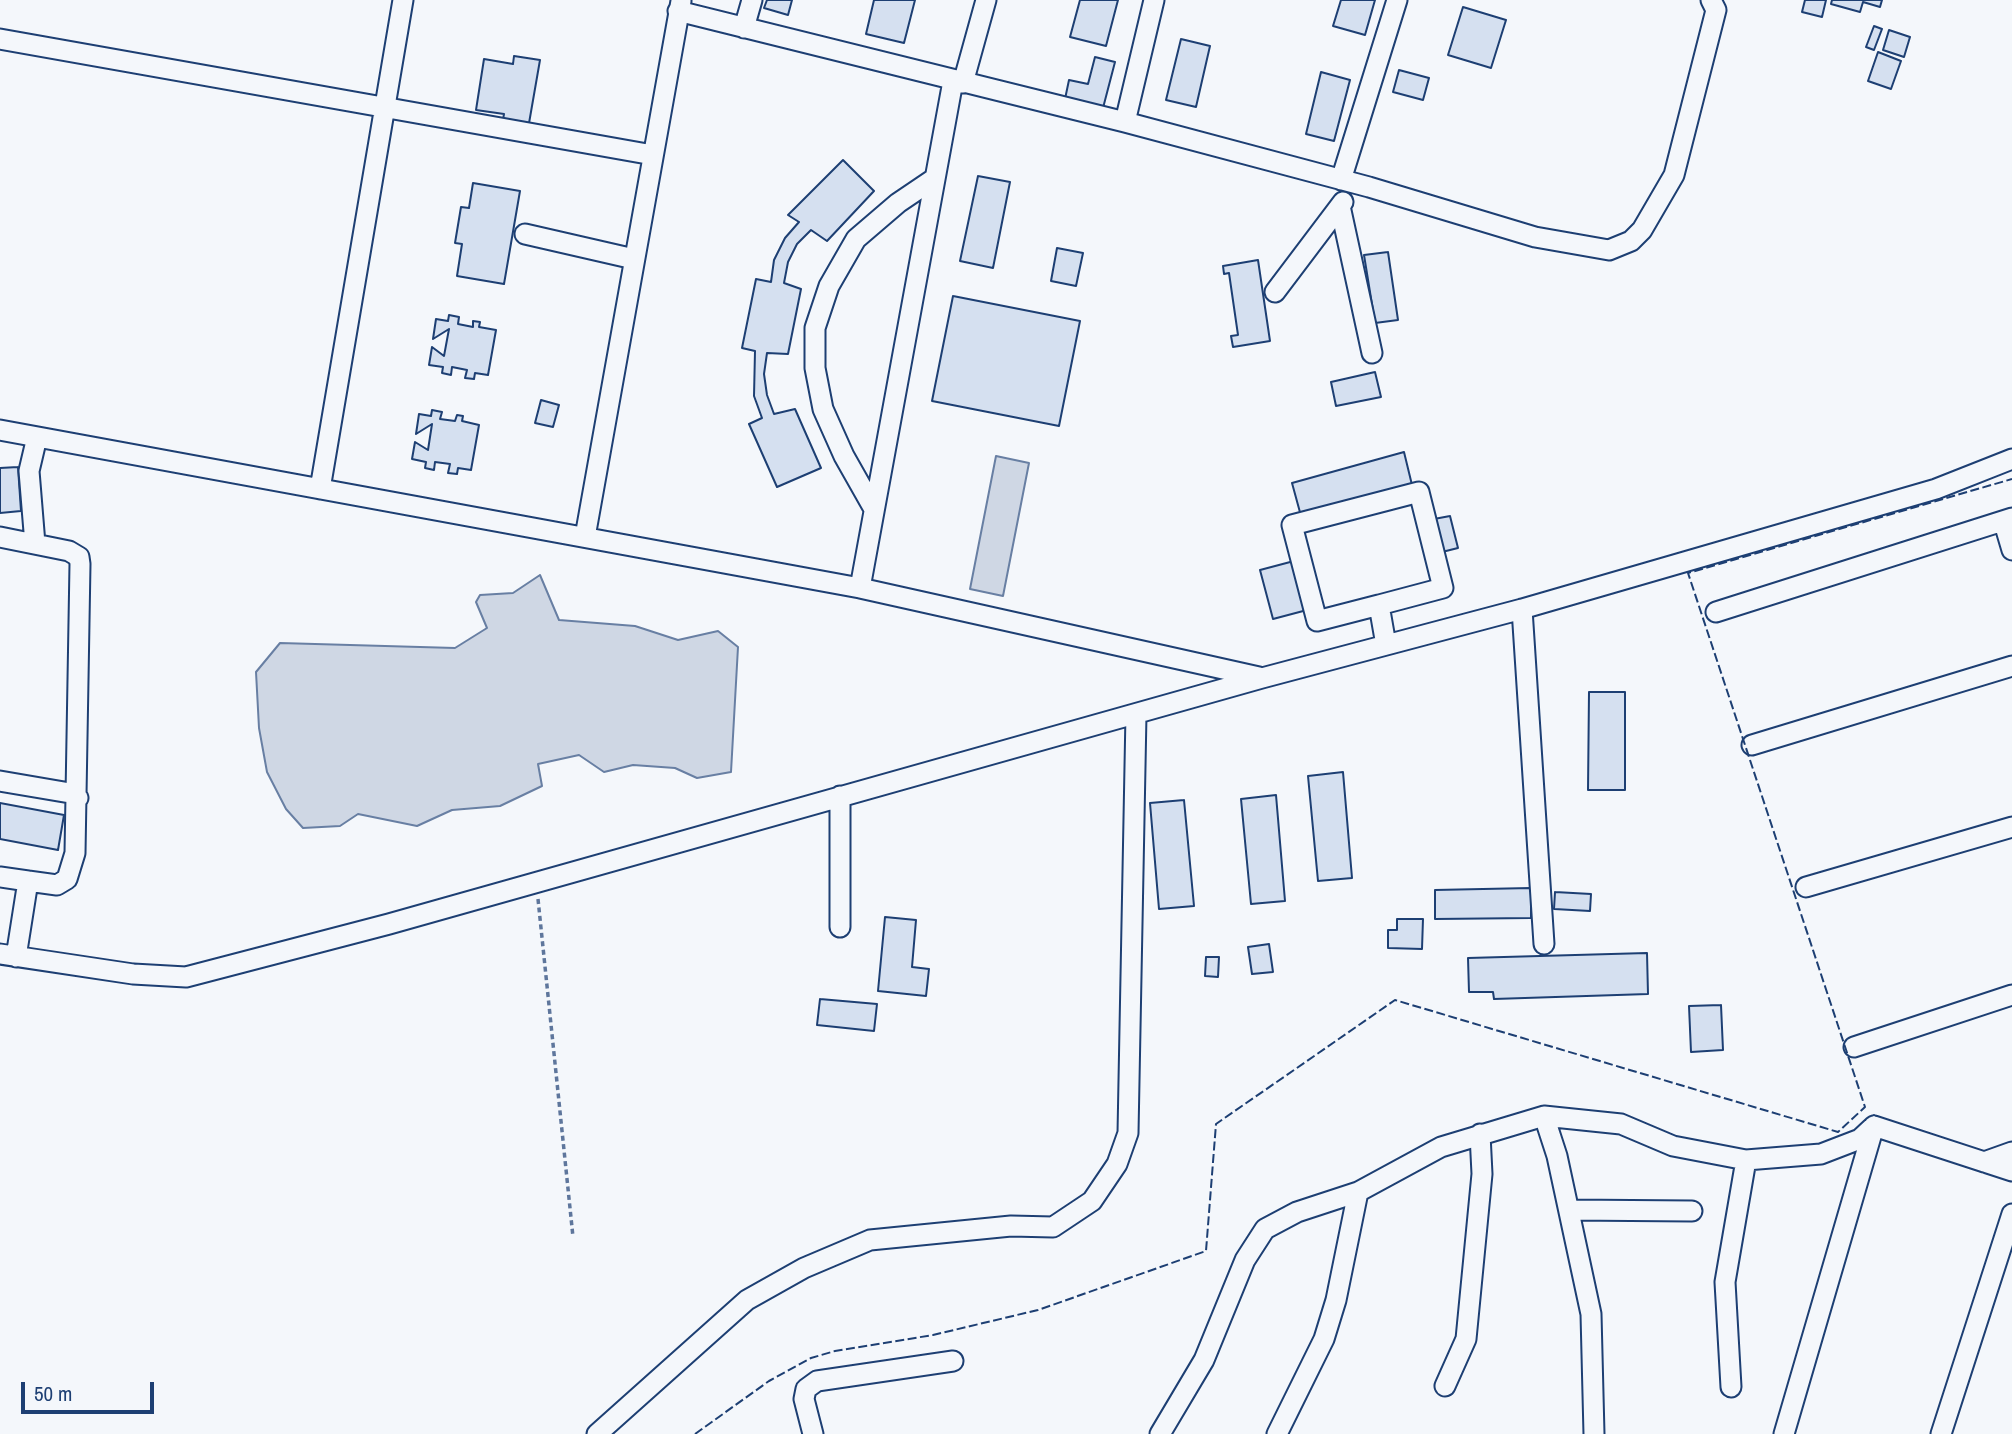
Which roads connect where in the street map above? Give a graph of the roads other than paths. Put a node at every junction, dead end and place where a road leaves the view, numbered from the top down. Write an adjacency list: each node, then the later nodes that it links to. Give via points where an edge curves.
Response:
1 (403, 0): 11 (street)
2 (752, 0): 8 (street)
3 (986, 0): 10 (street)
4 (1154, 0): 12 (street)
5 (1397, 0): 15 (street)
6 (1711, 0): 15 (street, via 1716,10 1675,175 1631,241 1609,250 1567,244)
7 (680, 6): 8 (street); 13 (street)
8 (744, 28): 10 (street)
9 (0, 39): 11 (street)
10 (958, 82): 12 (street); 14 (street)
11 (384, 110): 13 (street); 24 (street)
12 (1125, 122): 15 (street)
13 (653, 156): 18 (street)
14 (935, 178): 25 (street); 25 (street, via 856,239 829,286 815,328 822,409)
15 (1348, 181): 16 (street)
16 (1340, 206): 19 (street); 20 (street)
17 (525, 234): 18 (street)
18 (635, 259): 28 (street)
19 (1275, 292)
20 (1372, 353)
21 (0, 430): 22 (street)
22 (37, 437): 24 (street); 29 (street, via 29,471)
23 (2012, 459): 33 (street, via 1936,489)
24 (320, 489): 28 (street)
25 (874, 509): 31 (street)
26 (2008, 521): 30 (street); 34 (street)
27 (0, 537): 29 (street)
28 (585, 537): 31 (street)
29 (35, 544): 42 (street, via 79,557)
30 (2012, 550)
31 (859, 588): 37 (street)
32 (1379, 605): 32 (street, via 1443,588 1419,492 1292,525 1317,621); 35 (street)
33 (1522, 609): 35 (street); 48 (street)
34 (1716, 612)
35 (1386, 645): 37 (street)
36 (2012, 666): 39 (street)
37 (1262, 678): 38 (street)
38 (1136, 715): 41 (street); 66 (street, via 1128,1133 1118,1164 1091,1201 1053,1227 1012,1226 870,1240 804,1269 747,1300)
39 (1752, 745)
40 (0, 781): 42 (street)
41 (841, 796): 47 (street); 49 (street, via 186,976 133,974)
42 (78, 798): 45 (street, via 77,836 67,879 57,885)
43 (2012, 827): 46 (street)
44 (0, 877): 45 (street)
45 (28, 881): 49 (street)
46 (1806, 887)
47 (840, 927)
48 (1544, 944)
49 (8, 955)
50 (2012, 995): 51 (street)
51 (1854, 1047)
52 (1544, 1116): 54 (street); 56 (street, via 1621,1124 1673,1146); 60 (street)
53 (1874, 1126): 56 (street, via 1860,1139 1821,1154); 57 (street); 71 (street)
54 (1480, 1134): 59 (street, via 1441,1147); 64 (street, via 1482,1174 1465,1339)
55 (2012, 1152): 57 (street)
56 (1745, 1160): 65 (street, via 1725,1282)
57 (1984, 1162): 58 (street)
58 (2012, 1171)
59 (1358, 1192): 68 (street, via 1297,1212 1265,1229 1245,1261 1204,1360); 69 (street, via 1324,1339)
60 (1570, 1210): 61 (street); 70 (street, via 1591,1314)
61 (1692, 1211)
62 (2012, 1214): 72 (street)
63 (953, 1361): 67 (street, via 817,1381 806,1389 804,1399)
64 (1445, 1386)
65 (1731, 1387)
66 (597, 1434)
67 (813, 1434)
68 (1160, 1434)
69 (1277, 1434)
70 (1594, 1434)
71 (1784, 1434)
72 (1941, 1434)

